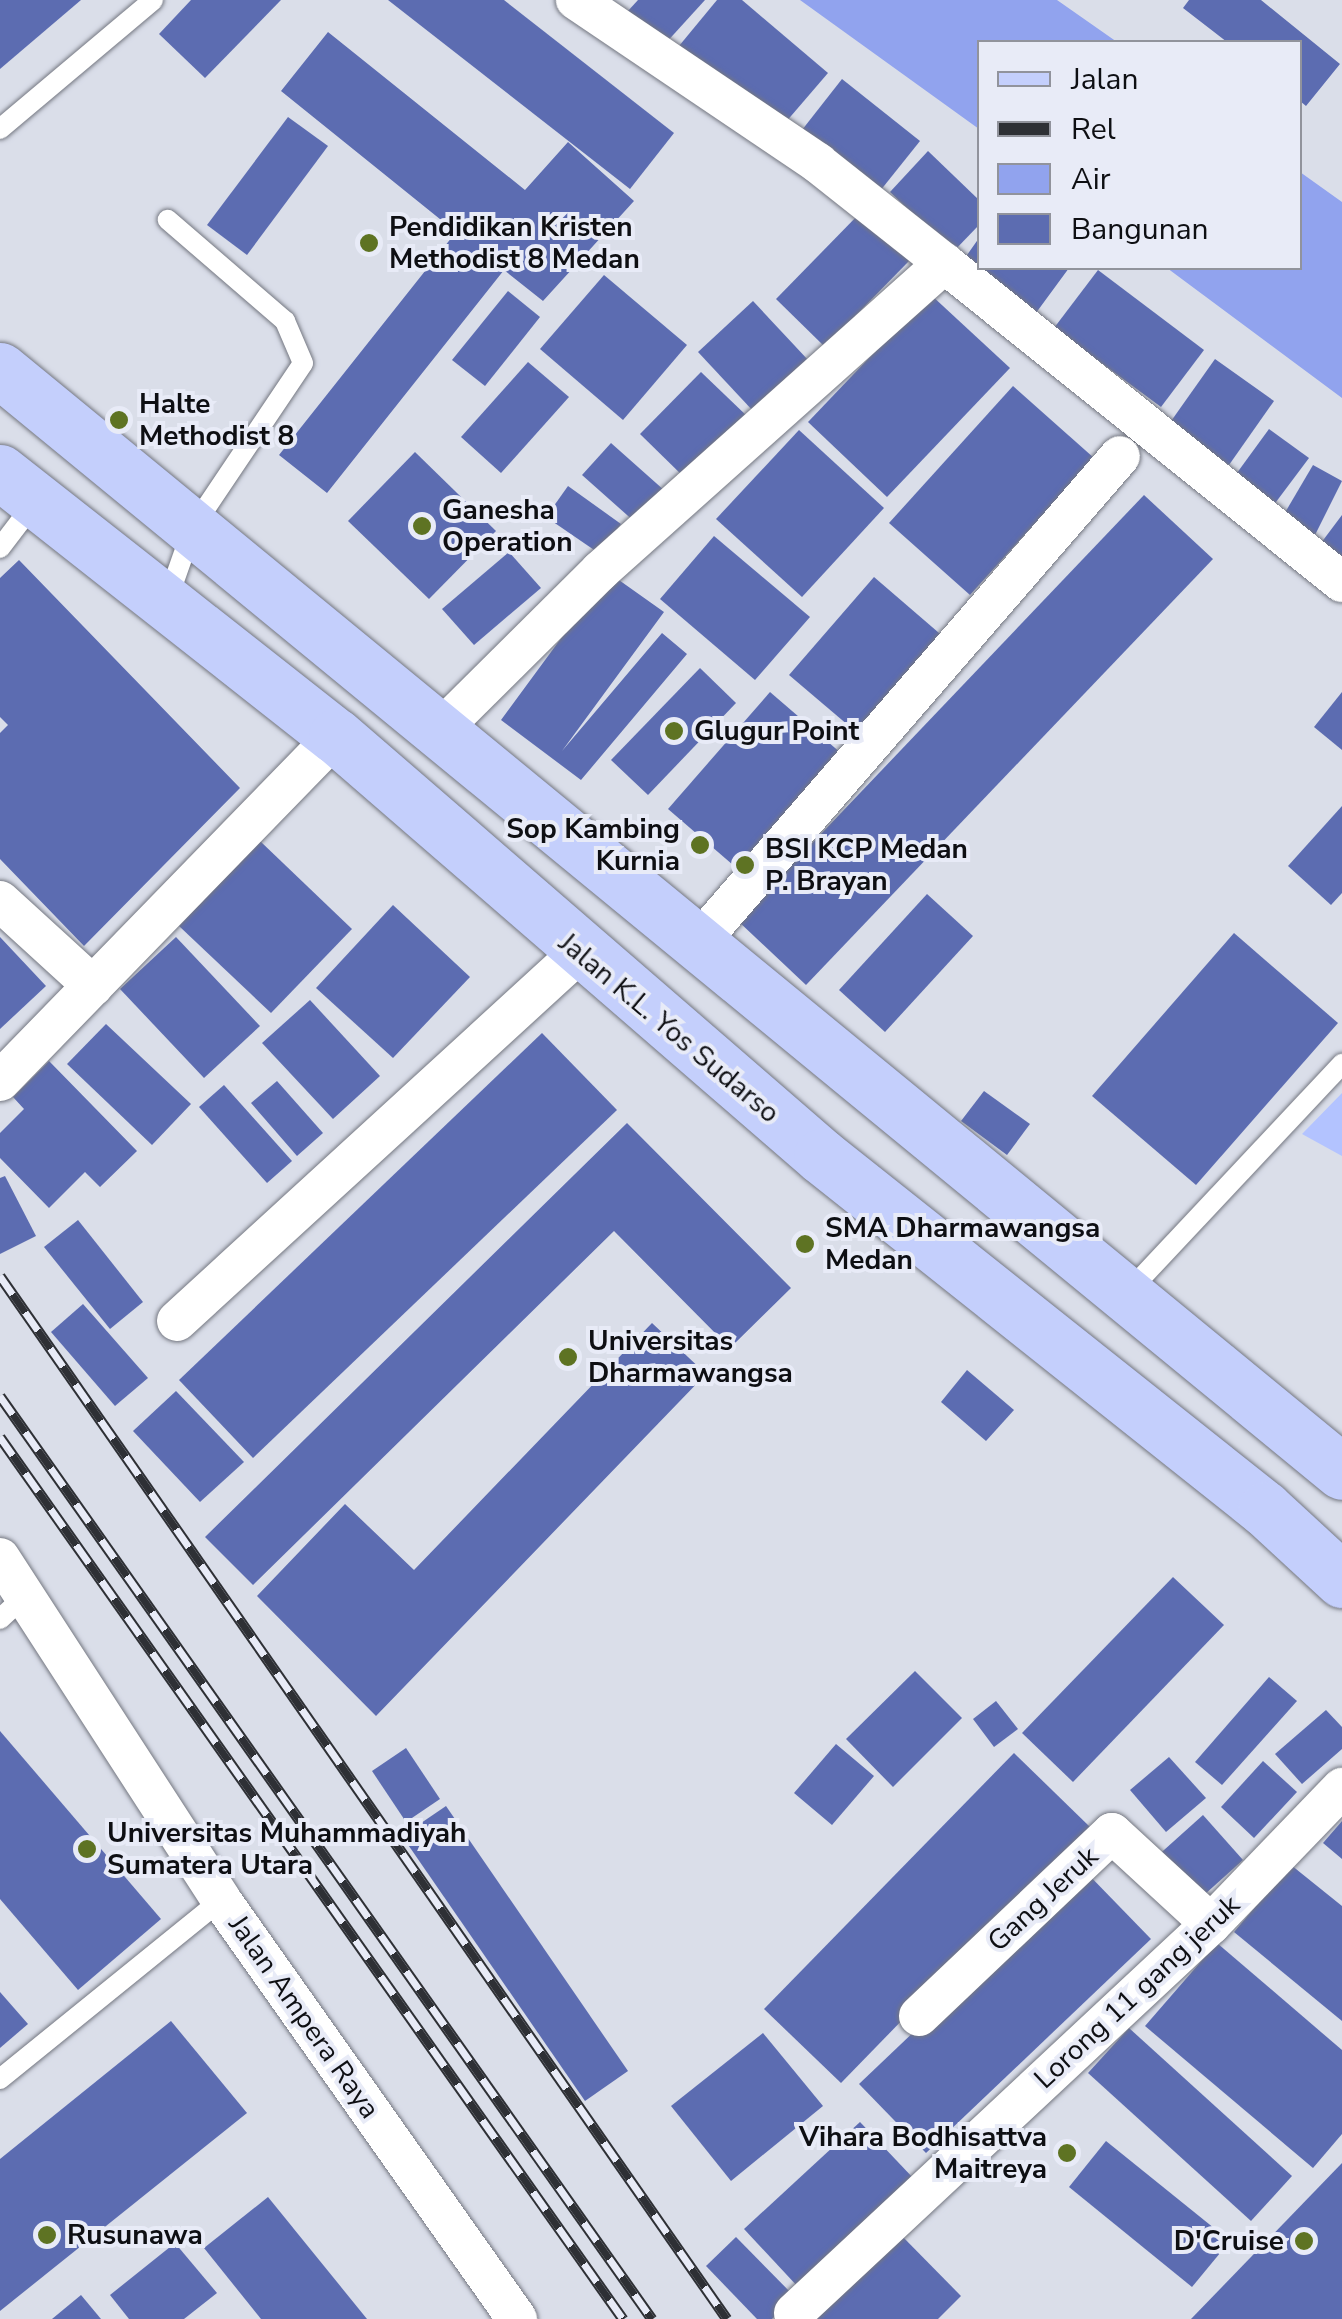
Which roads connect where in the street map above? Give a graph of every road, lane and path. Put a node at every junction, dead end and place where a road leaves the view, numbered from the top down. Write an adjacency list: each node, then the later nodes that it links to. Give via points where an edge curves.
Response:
1 (152, 0): 3 (lane)
2 (576, 0): 5 (street, via 818,163)
3 (0, 129)
4 (168, 220): 9 (lane, via 260,297 302,348 296,382)
5 (944, 263): 11 (street); 13 (street, via 600,570)
6 (0, 370): 9 (main road)
7 (1120, 456): 16 (street)
8 (18, 487): 10 (lane); 12 (main road, Jalan K.L. Yos Sudarso)
9 (193, 526): 12 (lane); 13 (main road)
10 (0, 548)
11 (1342, 582)
12 (167, 603): 14 (main road, Jalan K.L. Yos Sudarso)
13 (441, 729): 16 (main road)
14 (336, 736): 17 (main road, Jalan K.L. Yos Sudarso); 18 (street)
15 (0, 901): 18 (street)
16 (698, 943): 21 (main road)
17 (580, 952): 22 (main road, Jalan K.L. Yos Sudarso); 24 (street)
18 (93, 986): 20 (street)
19 (1342, 1064): 23 (lane)
20 (0, 1080)
21 (875, 1090): 22 (main road); 23 (main road)
22 (821, 1156): 27 (main road, Jalan K.L. Yos Sudarso, via 1265,1509)
23 (1125, 1296): 25 (main road)
24 (177, 1321)
25 (1342, 1472)
26 (0, 1558): 28 (street, Jalan Ampera Raya)
27 (1342, 1580)
28 (13, 1607): 30 (street, Jalan Ampera Raya)
29 (1342, 1788): 31 (street, Lorong 11 gang jeruk)
30 (221, 1900): 33 (lane); 35 (street, Jalan Ampera Raya)
31 (1211, 1924): 32 (street, Gang Jeruk, via 1112,1833); 34 (street, Lorong 11 gang jeruk)
32 (919, 2016)
33 (0, 2079)
34 (794, 2312)
35 (517, 2319)

